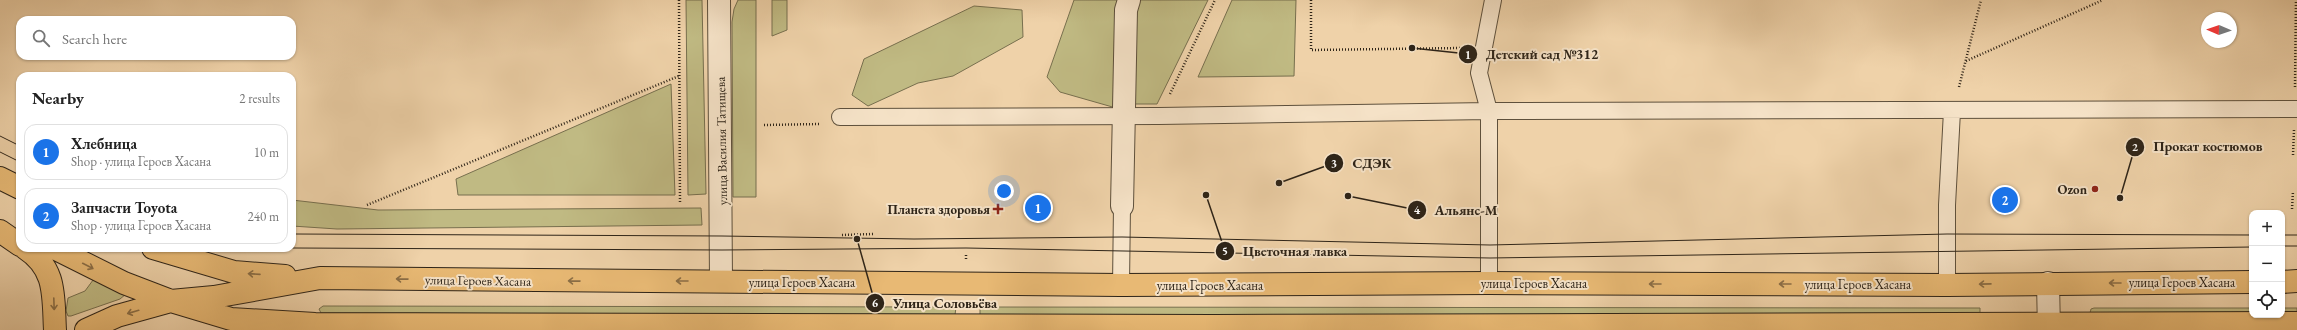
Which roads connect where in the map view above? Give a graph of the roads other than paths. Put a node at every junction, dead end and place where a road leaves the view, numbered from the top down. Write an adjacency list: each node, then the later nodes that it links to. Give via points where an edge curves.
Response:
1 (719, 0): 20 (street, улица Василия Татищева)
2 (1129, 0): 7 (street, via 1126,10)
3 (1493, 0): 5 (lane, via 1479,73)
4 (2296, 109): 6 (lane)
5 (1489, 111): 6 (lane); 7 (lane); 24 (lane)
6 (1952, 111): 27 (lane, via 1947,206)
7 (1122, 116): 8 (lane); 11 (street)
8 (840, 117)
9 (0, 178): 10 (main road)
10 (16, 186)
11 (1122, 206): 26 (lane)
12 (0, 225): 14 (main road)
13 (0, 231): 15 (main road)
14 (16, 231)
15 (16, 242)
16 (29, 252): 34 (main road, one-way to 34, via 45,266 53,285)
17 (62, 252): 28 (main road, one-way to 28, via 124,283)
18 (166, 252): 19 (main road, one-way to 18, via 234,272)
19 (320, 278): 20 (main road, улица Героев Хасана, one-way to 19); 28 (main road, улица Героев Хасана, via 214,297)
20 (721, 281): 26 (main road, улица Героев Хасана)
21 (2297, 281): 23 (main road)
22 (2249, 282): 25 (main road, улица Героев Хасана, one-way to 25)
23 (2285, 282)
24 (1489, 283): 26 (main road, улица Героев Хасана); 27 (main road, улица Героев Хасана, one-way to 24)
25 (2048, 283): 27 (main road, улица Героев Хасана, one-way to 27); 31 (street)
26 (1121, 285)
27 (1947, 285)
28 (171, 301): 30 (main road, via 231,319); 35 (main road, улица Героев Хасана, one-way to 35, via 117,316)
29 (2297, 323): 31 (main road)
30 (315, 324): 32 (main road); 36 (main road)
31 (2049, 327): 33 (main road)
32 (721, 328): 33 (main road)
33 (1214, 328)
34 (55, 330)
35 (86, 330)
36 (251, 330)

